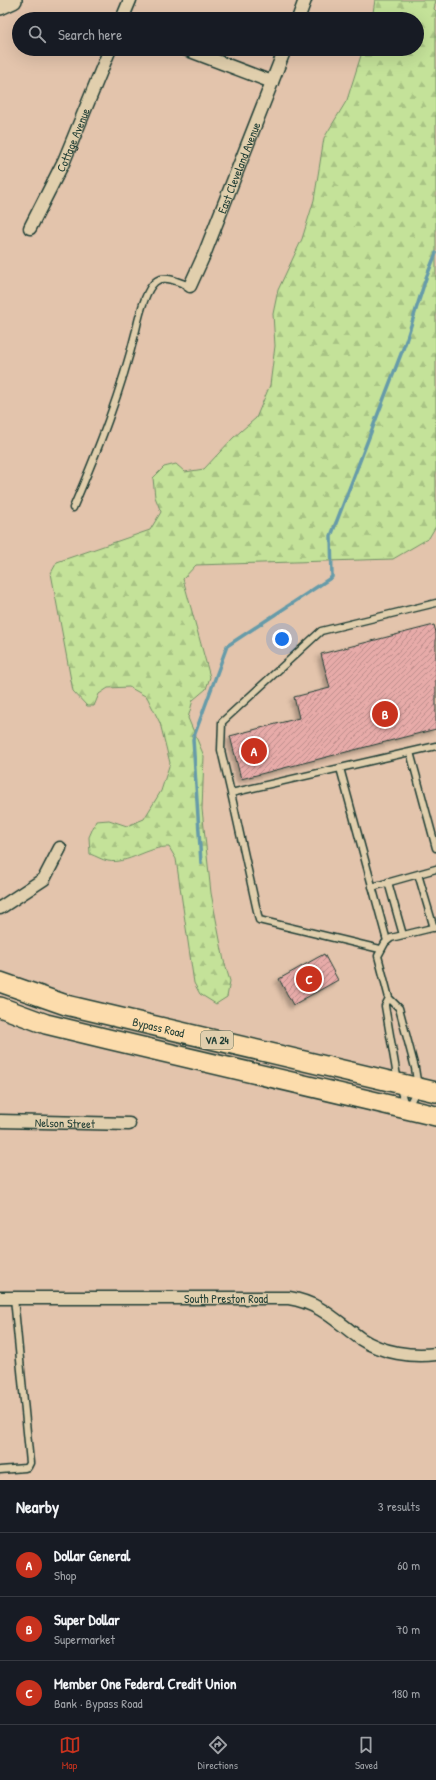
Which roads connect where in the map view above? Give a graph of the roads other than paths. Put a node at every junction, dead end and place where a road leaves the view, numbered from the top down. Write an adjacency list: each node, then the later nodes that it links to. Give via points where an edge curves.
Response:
1 (14, 0): 4 (street); 7 (street)
2 (130, 0): 5 (street)
3 (306, 0): 6 (street)
4 (0, 6)
5 (125, 12)
6 (301, 12)
7 (0, 16)
8 (107, 56): 12 (street, Cottage Avenue, via 64,162)
9 (203, 56): 11 (street)
10 (283, 56): 11 (street, East Cleveland Avenue)
11 (272, 82): 13 (street, East Cleveland Avenue)
12 (30, 228)
13 (190, 286): 14 (lane, via 165,278 152,285 138,320 115,405)
14 (73, 508)
15 (436, 603): 19 (lane, via 321,631 222,722 221,750)
16 (436, 746): 17 (lane)
17 (410, 752): 18 (lane); 21 (lane)
18 (340, 768): 19 (lane); 25 (lane)
19 (231, 793): 30 (lane, via 259,920)
20 (60, 848): 26 (street, via 44,879)
21 (436, 848)
22 (436, 869): 23 (lane)
23 (418, 874): 24 (lane); 27 (lane)
24 (388, 882): 25 (lane); 28 (lane)
25 (372, 887): 29 (lane)
26 (0, 908)
27 (435, 927): 28 (lane)
28 (403, 935): 29 (lane)
29 (387, 941): 30 (lane)
30 (380, 950): 32 (lane, via 379,962)
31 (0, 982): 34 (main road, Bypass Road / VA 24, via 66,1005)
32 (389, 998): 34 (lane, via 385,1006); 35 (lane, via 399,1008)
33 (0, 1007): 36 (main road, Bypass Road / VA 24, via 46,1024)
34 (398, 1082): 35 (main road, Bypass Road / VA 24); 36 (lane)
35 (427, 1089): 36 (lane)
36 (407, 1109): 37 (main road, Bypass Road / VA 24)
37 (436, 1116)
38 (0, 1121): 39 (street, Nelson Street)
39 (129, 1124)
40 (0, 1298): 41 (street, South Preston Road)
41 (14, 1298): 42 (street, South Preston Road, via 290,1298 315,1305 373,1346 413,1355); 43 (lane, via 30,1463 25,1468)
42 (436, 1354)
43 (0, 1470)

